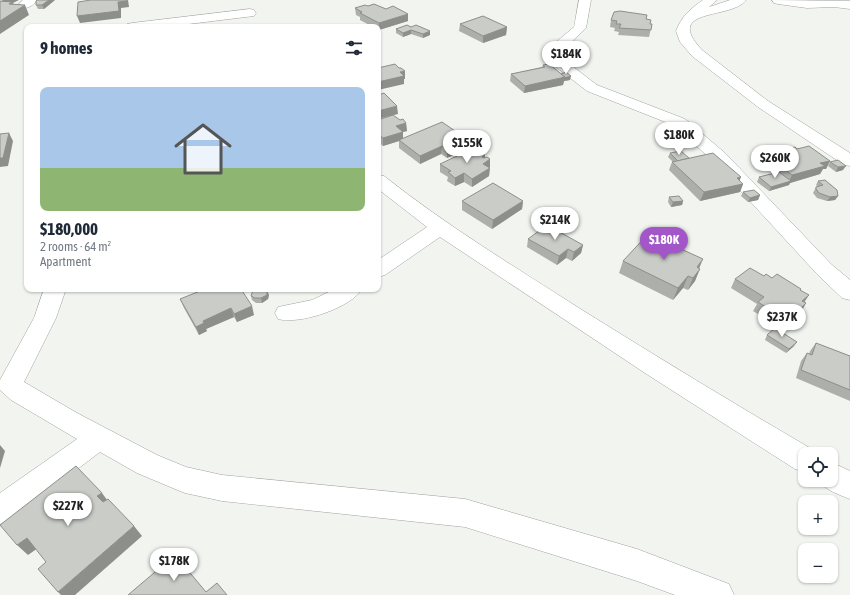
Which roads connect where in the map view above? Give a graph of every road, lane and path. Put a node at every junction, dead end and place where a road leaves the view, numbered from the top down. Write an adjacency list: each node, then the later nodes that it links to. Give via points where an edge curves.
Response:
1 (585, 0): 16 (street, via 580,28 552,57 592,88 678,122 695,135)
2 (711, 0): 8 (street)
3 (740, 0): 8 (street, via 725,8)
4 (778, 0): 6 (street, via 806,4)
5 (811, 0): 6 (street)
6 (839, 3)
7 (250, 12): 9 (street)
8 (694, 14): 10 (street, via 686,22 683,31 686,42 697,53 763,104)
9 (156, 24)
10 (850, 161)
11 (381, 182): 12 (street)
12 (440, 228): 13 (street); 19 (street, via 720,409)
13 (381, 268)
14 (54, 292): 18 (street, via 44,318 10,385)
15 (347, 292): 17 (street, via 317,308)
16 (850, 292)
17 (286, 313)
18 (99, 438): 22 (street); 23 (street, via 147,464 185,480 222,488 465,513 638,565)
19 (798, 456)
20 (838, 479): 21 (street)
21 (850, 486)
22 (0, 510)
23 (718, 595)

